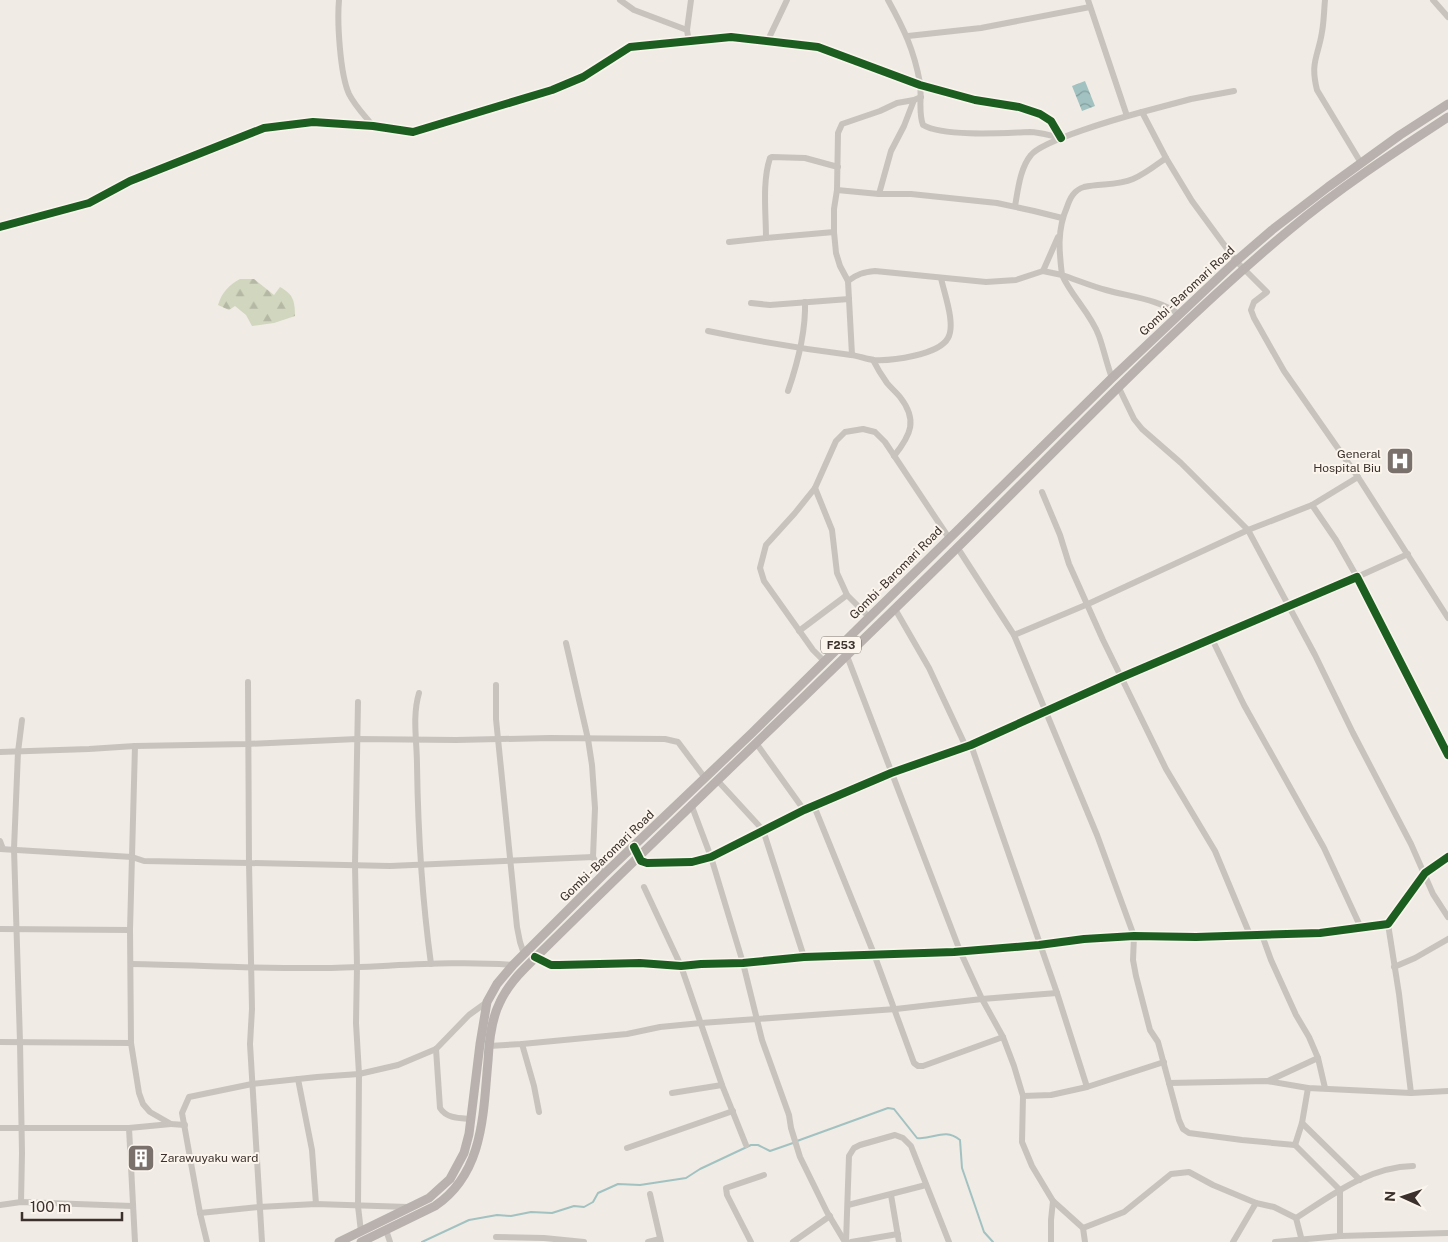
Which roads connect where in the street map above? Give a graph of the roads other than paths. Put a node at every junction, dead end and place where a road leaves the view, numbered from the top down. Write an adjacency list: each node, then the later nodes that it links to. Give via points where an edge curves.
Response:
1 (339, 0): 22 (street, via 340,34 349,94)
2 (620, 0): 10 (street, via 634,10)
3 (691, 0): 10 (street)
4 (787, 0): 13 (street)
5 (888, 0): 11 (street)
6 (1324, 0): 25 (street, via 1314,77 1317,90)
7 (1433, 0): 9 (street)
8 (1089, 4): 11 (street, via 980,28); 20 (street)
9 (1448, 17)
10 (687, 30): 12 (street)
11 (908, 36): 14 (street)
12 (689, 42): 13 (street, via 731,37); 22 (street, via 630,47 584,77 552,90 413,132)
13 (767, 42): 14 (street, via 818,47)
14 (920, 86): 16 (street); 23 (street, via 1040,114 1051,121)
15 (1234, 91): 19 (street)
16 (920, 97): 17 (street); 23 (street, via 920,118 928,128 987,133 1032,132)
17 (914, 100): 26 (street, via 897,103 842,124 838,133); 28 (street, via 891,151)
18 (1448, 104): 25 (main road, Gombi - Baromari Road / F253)
19 (1142, 112): 20 (street); 24 (street)
20 (1127, 116): 23 (street)
21 (1448, 117): 37 (main road, Gombi - Baromari Road / F253, via 1346,186)
22 (373, 126): 31 (street, via 313,122 264,128 130,181 88,203)
23 (1061, 138): 29 (street, via 1035,151 1029,158)
24 (1166, 158): 30 (street, via 1134,179 1077,190); 36 (street, via 1192,201)
25 (1361, 163): 36 (main road, Gombi - Baromari Road / F253)
26 (838, 167): 27 (street); 34 (street, via 805,158 770,158)
27 (837, 190): 28 (street); 32 (street)
28 (879, 194): 29 (street, via 911,194)
29 (1015, 206): 30 (street)
30 (1062, 218): 33 (street)
31 (0, 227)
32 (834, 232): 34 (street); 41 (street, via 838,260)
33 (1059, 236): 38 (street); 39 (street)
34 (766, 238): 35 (street)
35 (729, 242)
36 (1236, 261): 37 (street); 45 (main road, Gombi - Baromari Road / F253)
37 (1244, 269): 50 (main road, Gombi - Baromari Road / F253); 53 (street, via 1267,292 1254,302 1251,310 1254,318 1284,371)
38 (1043, 270): 39 (street); 40 (street, via 1016,280 986,282)
39 (1062, 275): 45 (street, via 1104,290 1161,304); 50 (street, via 1099,336 1106,365)
40 (941, 278): 41 (street, via 875,271 864,272); 49 (street, via 951,324 949,337 942,344 912,357)
41 (848, 281): 42 (street)
42 (849, 299): 43 (street); 48 (street)
43 (805, 302): 44 (street); 47 (street, via 806,321)
44 (751, 303)
45 (1180, 315): 50 (main road, Gombi - Baromari Road / F253)
46 (708, 331): 47 (street)
47 (800, 348): 48 (street); 51 (street)
48 (852, 355): 49 (street)
49 (873, 360): 52 (street, via 908,408 911,418 911,429)
50 (1115, 382): 57 (street, via 1142,430); 58 (main road, Gombi - Baromari Road / F253); 59 (main road, Gombi - Baromari Road / F253)
51 (788, 390)
52 (894, 456): 54 (street, via 875,432 862,429 845,432 836,441); 58 (street)
53 (1358, 477): 56 (street); 60 (street)
54 (815, 488): 63 (street, via 832,530 837,573); 70 (street, via 766,545 760,568 764,581)
55 (1042, 492): 65 (street)
56 (1312, 505): 57 (street); 61 (street)
57 (1248, 530): 65 (street); 66 (street)
58 (949, 538): 62 (main road, Gombi - Baromari Road / F253)
59 (957, 547): 64 (main road, Gombi - Baromari Road / F253); 71 (street)
60 (1408, 554): 61 (street); 69 (street)
61 (1357, 577): 66 (street); 93 (street)
62 (897, 591): 64 (main road); 68 (main road, Gombi - Baromari Road / F253)
63 (847, 595): 68 (street); 70 (street)
64 (903, 602): 67 (main road, Gombi - Baromari Road / F253)
65 (1088, 604): 71 (street); 76 (street)
66 (1288, 605): 72 (street); 113 (street)
67 (895, 609): 74 (main road, Gombi - Baromari Road / F253); 90 (street)
68 (869, 617): 75 (main road, Gombi - Baromari Road / F253)
69 (1448, 618)
70 (799, 631): 75 (street)
71 (1014, 635): 81 (street)
72 (1212, 639): 76 (street); 118 (street, via 1324,848)
73 (566, 643): 83 (street)
74 (847, 656): 87 (main road, Gombi - Baromari Road / F253); 94 (street)
75 (824, 661): 95 (main road, Gombi - Baromari Road / F253)
76 (1122, 677): 81 (street); 122 (street, via 1166,768 1215,852)
77 (248, 682): 88 (street)
78 (496, 685): 86 (street)
79 (419, 693): 85 (street)
80 (358, 702): 84 (street)
81 (1046, 711): 90 (street); 124 (street)
82 (22, 720): 92 (street)
83 (588, 738): 86 (street); 95 (street, via 678,742); 105 (street, via 594,787)
84 (357, 739): 85 (street); 88 (street); 112 (street)
85 (416, 739): 86 (street); 111 (street)
86 (499, 740): 109 (street)
87 (756, 743): 96 (main road, Gombi - Baromari Road / F253); 99 (street)
88 (247, 744): 89 (street); 110 (street)
89 (135, 746): 92 (street); 106 (street)
90 (968, 746): 94 (street); 126 (street)
91 (0, 752): 92 (street)
92 (18, 752): 103 (street)
93 (1448, 755)
94 (891, 773): 98 (street); 127 (street)
95 (705, 778): 104 (main road, Gombi - Baromari Road / F253)
96 (717, 780): 97 (main road, Gombi - Baromari Road / F253); 100 (street)
97 (691, 804): 104 (main road, Gombi - Baromari Road / F253); 107 (street)
98 (814, 806): 99 (street); 129 (street)
99 (804, 810): 100 (street)
100 (764, 830): 107 (street); 131 (street)
101 (0, 841): 102 (street)
102 (2, 849): 103 (street)
103 (14, 849): 106 (street); 120 (street)
104 (637, 851): 107 (street, via 647,864 692,862); 114 (main road, Gombi - Baromari Road / F253); 130 (main road, Gombi - Baromari Road / F253)
105 (593, 856): 109 (street); 114 (street)
106 (132, 857): 110 (street, via 144,861); 121 (street)
107 (711, 857): 134 (street)
108 (1448, 857): 113 (street)
109 (510, 860): 111 (street); 128 (street, via 517,927)
110 (249, 863): 112 (street); 136 (street)
111 (420, 864): 112 (street); 133 (street)
112 (355, 865): 138 (street)
113 (1425, 873): 116 (street, via 1433,894); 117 (street)
114 (603, 875): 128 (main road, Gombi - Baromari Road / F253)
115 (644, 887): 137 (street)
116 (1448, 917)
117 (1388, 924): 118 (street); 139 (street)
118 (1361, 928): 123 (street)
119 (0, 929): 120 (street)
120 (16, 929): 121 (street); 148 (street)
121 (130, 930): 132 (street)
122 (1250, 935): 123 (street); 124 (street)
123 (1262, 935): 153 (street)
124 (1134, 936): 126 (street); 154 (street, via 1136,976 1150,1030 1158,1042)
125 (1448, 939): 139 (street)
126 (1039, 945): 127 (street); 140 (street)
127 (960, 951): 129 (street); 141 (street)
128 (524, 954): 135 (main road, Gombi - Baromari Road / F253)
129 (874, 954): 131 (street); 143 (street)
130 (536, 957): 137 (street, via 551,965); 151 (main road, Gombi - Baromari Road / F253, via 517,976 500,1002)
131 (804, 957): 134 (street)
132 (131, 964): 136 (street); 149 (street)
133 (431, 964): 135 (street); 138 (street)
134 (743, 964): 137 (street); 144 (street)
135 (513, 965): 142 (main road, Gombi - Baromari Road / F253)
136 (251, 966): 138 (street); 159 (street)
137 (681, 966): 145 (street)
138 (357, 967): 155 (street)
139 (1394, 967): 165 (street)
140 (1057, 993): 141 (street); 161 (street)
141 (982, 998): 143 (street); 146 (street)
142 (487, 1002): 152 (street, via 469,1015); 170 (main road, Gombi - Baromari Road / F253)
143 (896, 1009): 144 (street); 146 (street, via 918,1066)
144 (757, 1019): 145 (street); 198 (street, via 800,1157)
145 (702, 1022): 150 (street, via 627,1034); 160 (street)
146 (1003, 1037): 167 (street)
147 (0, 1042): 148 (street)
148 (20, 1042): 149 (street); 175 (street)
149 (131, 1043): 172 (street, via 143,1104)
150 (522, 1044): 151 (street); 169 (street)
151 (489, 1046): 201 (main road, Gombi - Baromari Road / F253, via 482,1126 472,1163 446,1198)
152 (436, 1049): 155 (street, via 398,1064); 170 (street, via 440,1108 449,1116)
153 (1318, 1058): 157 (street); 163 (street)
154 (1164, 1062): 158 (street); 161 (street)
155 (359, 1074): 156 (street); 194 (street)
156 (298, 1079): 159 (street); 190 (street, via 312,1150)
157 (1267, 1082): 158 (street); 162 (street)
158 (1169, 1083): 177 (street, via 1179,1120 1189,1133)
159 (252, 1084): 173 (street, via 189,1097 182,1114); 195 (street)
160 (722, 1085): 166 (street); 168 (street)
161 (1087, 1086): 167 (street, via 1051,1095)
162 (1308, 1088): 163 (street); 171 (street)
163 (1325, 1088): 165 (street)
164 (1448, 1091): 165 (street)
165 (1411, 1092)
166 (672, 1094)
167 (1023, 1096): 187 (street, via 1022,1142)
168 (733, 1111): 178 (street); 179 (street)
169 (539, 1112)
170 (472, 1119): 196 (main road, Gombi - Baromari Road / F253, via 464,1153 450,1179)
171 (1302, 1123): 177 (street); 182 (street)
172 (171, 1124): 173 (street); 176 (street)
173 (185, 1125): 197 (street)
174 (0, 1128): 175 (street)
175 (20, 1128): 176 (street); 188 (street)
176 (129, 1128): 193 (street)
177 (1295, 1145): 184 (street)
178 (746, 1146)
179 (627, 1148)
180 (1412, 1166): 182 (street, via 1385,1169)
181 (764, 1175): 218 (street, via 726,1188)
182 (1360, 1180): 184 (street)
183 (926, 1185): 186 (street); 192 (street, via 911,1146 895,1135 854,1148 850,1156); 222 (street)
184 (1340, 1190): 199 (street); 205 (street)
185 (650, 1194): 208 (street)
186 (891, 1195): 192 (street); 204 (street)
187 (1053, 1201): 200 (street); 223 (street)
188 (21, 1202): 191 (street); 193 (street)
189 (1256, 1203): 199 (street, via 1274,1207); 200 (street, via 1189,1172 1180,1172 1171,1174 1124,1212); 225 (street)
190 (316, 1204): 194 (street); 195 (street)
191 (0, 1205)
192 (848, 1205): 219 (street)
193 (132, 1206): 210 (street)
194 (358, 1206): 196 (street); 202 (street)
195 (260, 1207): 197 (street); 212 (street)
196 (413, 1207): 202 (main road, Gombi - Baromari Road / F253)
197 (200, 1214): 211 (street)
198 (830, 1216): 209 (street); 219 (street)
199 (1296, 1218): 207 (street)
200 (1083, 1228): 224 (street)
201 (386, 1230): 214 (main road, Gombi - Baromari Road / F253); 215 (street)
202 (361, 1232): 213 (main road, Gombi - Baromari Road / F253)
203 (1448, 1233): 205 (street)
204 (898, 1234): 220 (street); 221 (street)
205 (1340, 1236): 207 (street)
206 (496, 1237): 216 (street)
207 (1302, 1240): 226 (street)
208 (661, 1241): 217 (street)
209 (795, 1241)
210 (135, 1242)
211 (207, 1242)
212 (262, 1242)
213 (339, 1242)
214 (361, 1242)
215 (390, 1242)
216 (584, 1242)
217 (648, 1242)
218 (751, 1242)
219 (845, 1242)
220 (851, 1242)
221 (899, 1242)
222 (949, 1242)
223 (1051, 1242)
224 (1084, 1242)
225 (1233, 1242)
226 (1274, 1242)

